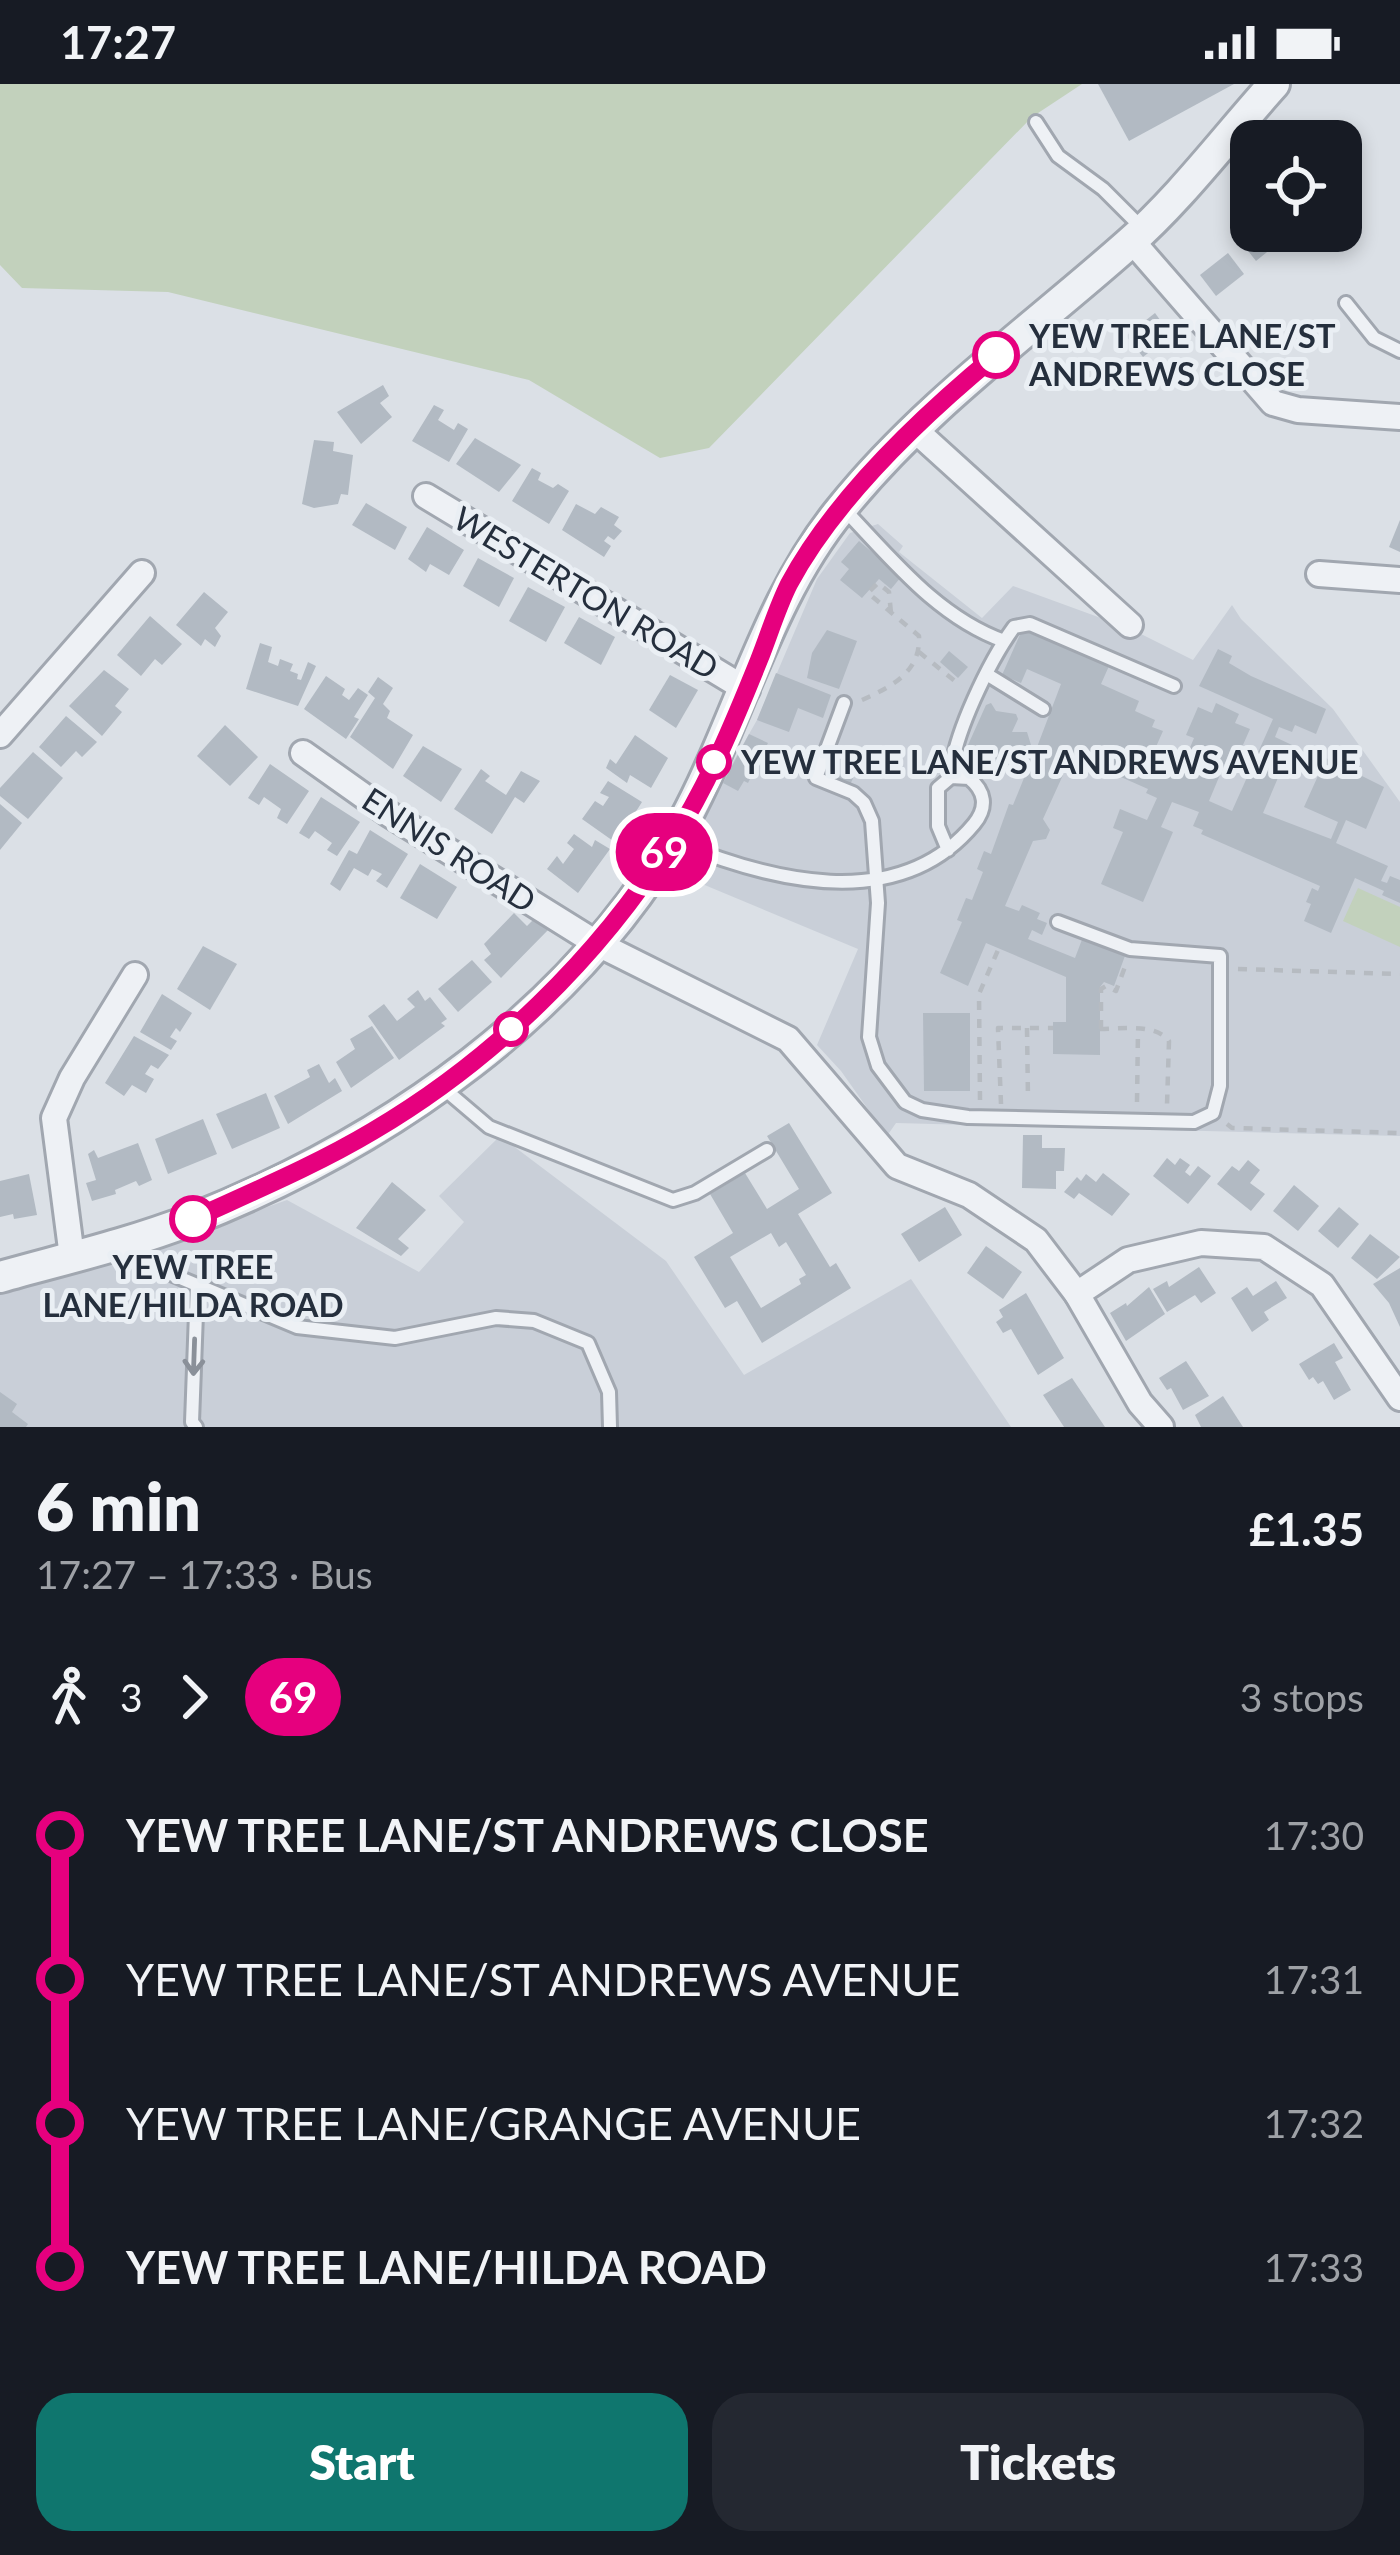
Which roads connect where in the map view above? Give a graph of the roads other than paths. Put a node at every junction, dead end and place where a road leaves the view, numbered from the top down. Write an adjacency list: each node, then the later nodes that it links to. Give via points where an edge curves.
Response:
1 (1274, 84): 3 (street)
2 (1036, 122): 3 (lane, via 1058,156 1103,189)
3 (1138, 235): 6 (street, via 1273,403); 7 (street)
4 (1346, 303): 5 (lane, via 1374,338)
5 (1400, 351)
6 (1400, 417)
7 (914, 429): 9 (street); 13 (street)
8 (426, 496): 17 (street, WESTERTON ROAD)
9 (842, 507): 14 (lane, via 923,591 976,631); 17 (street, via 787,588)
10 (142, 573): 20 (street)
11 (1319, 574): 12 (street)
12 (1400, 580)
13 (1130, 625)
14 (1004, 641): 15 (lane); 16 (lane, via 1030,624)
15 (988, 675): 19 (lane); 22 (lane)
16 (1174, 686)
17 (746, 690): 23 (street)
18 (844, 703): 25 (lane, via 816,778 864,803)
19 (1042, 710)
20 (0, 736)
21 (303, 753): 27 (street, ENNIS ROAD)
22 (951, 777): 24 (lane, via 936,796); 24 (lane, via 969,778 984,803)
23 (673, 841): 25 (lane, via 799,880); 27 (street)
24 (948, 850): 25 (lane)
25 (877, 879): 26 (lane, via 869,1036 878,1066 905,1102 981,1118 1194,1121 1214,1113 1220,956 1130,949)
26 (1058, 922)
27 (596, 943): 29 (street); 35 (street, ENNIS ROAD, via 788,1039 897,1166 969,1195 1036,1240)
28 (135, 975): 32 (street, via 54,1118)
29 (441, 1087): 30 (lane, via 489,1127 673,1200); 31 (street, via 306,1168)
30 (766, 1150)
31 (132, 1241): 32 (street); 34 (lane, via 166,1272)
32 (72, 1257): 33 (street)
33 (0, 1277)
34 (197, 1286): 37 (lane, one-way to 37); 38 (lane, via 298,1327 394,1338 496,1318 534,1321 588,1342 609,1392)
35 (1077, 1294): 36 (street, via 1128,1260 1202,1243 1264,1247 1322,1285); 39 (street, ENNIS ROAD)
36 (1400, 1398)
37 (196, 1427)
38 (610, 1427)
39 (1161, 1427)

